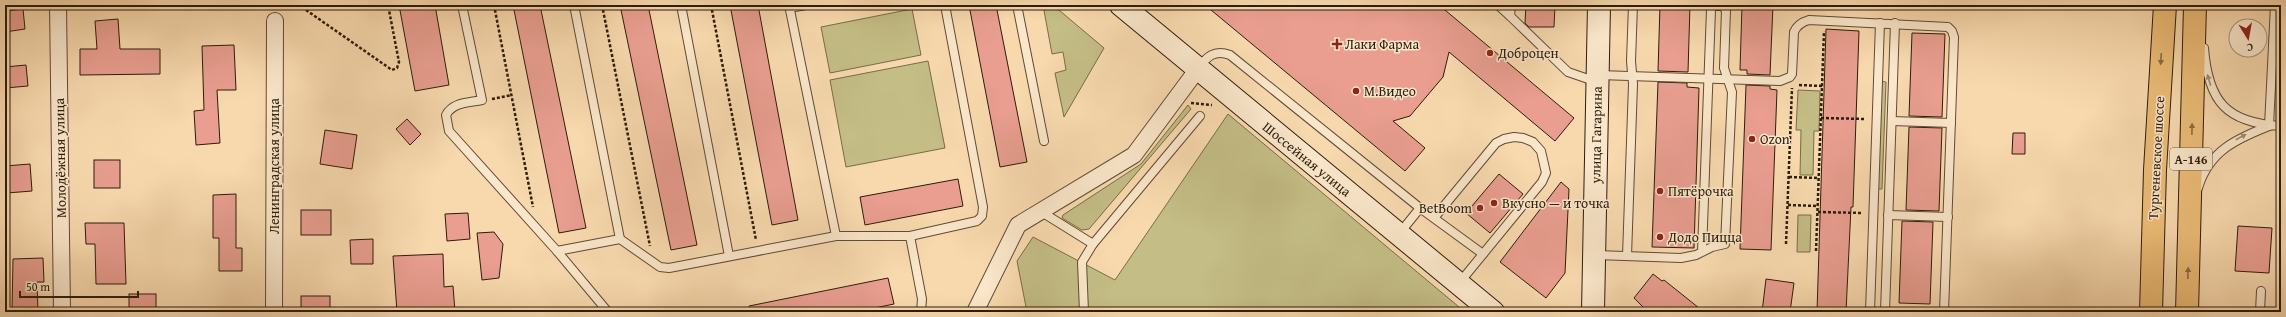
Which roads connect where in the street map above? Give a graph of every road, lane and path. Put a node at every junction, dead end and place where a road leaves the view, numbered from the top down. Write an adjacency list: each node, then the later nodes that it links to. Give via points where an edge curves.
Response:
1 (58, 5): 77 (street, Молодёжная улица)
2 (306, 5): 3 (path, via 306,10 392,70 397,68 399,62)
3 (388, 5)
4 (462, 5): 36 (lane)
5 (494, 5): 35 (path)
6 (574, 5): 61 (lane)
7 (602, 5): 72 (path)
8 (681, 5): 70 (lane)
9 (712, 5): 64 (path)
10 (806, 5): 22 (lane)
11 (945, 5): 60 (lane, via 983,207 982,216 970,224)
12 (1017, 5): 44 (lane)
13 (1121, 5): 28 (main road, Шоссейная улица)
14 (1498, 5): 23 (lane)
15 (1511, 5): 23 (lane)
16 (1599, 5): 30 (main road, улица Гагарина)
17 (1633, 5): 29 (lane)
18 (2165, 5): 89 (highway, Тургеневское шоссе / А-146, one-way to 89, via 2155,170)
19 (2195, 5): 52 (highway, А-146, one-way to 19)
20 (2200, 5): 42 (lane, one-way to 20, via 2243,119 2227,110 2216,97 2208,81)
21 (2275, 5): 42 (lane)
22 (789, 6): 59 (lane)
23 (1510, 16): 30 (lane, via 1568,72)
24 (274, 21): 78 (street, Ленинградская улица)
25 (1824, 21): 26 (lane); 33 (lane, via 1809,20 1797,26 1794,32 1792,74); 34 (path)
26 (1880, 23): 27 (lane); 39 (lane)
27 (1895, 23): 40 (lane); 41 (lane, via 1942,25 1952,31)
28 (1197, 70): 49 (lane, via 1216,52 1230,55); 50 (street, via 1134,155); 58 (main road, Шоссейная улица)
29 (1632, 76): 30 (lane); 31 (lane); 71 (lane)
30 (1597, 78): 69 (main road, улица Гагарина)
31 (1708, 78): 32 (lane); 32 (lane, via 1711,10 1713,6 1722,6 1726,10 1724,68); 67 (lane)
32 (1727, 79): 33 (lane); 67 (lane, via 1732,92 1726,241 1724,246 1712,247)
33 (1789, 82): 34 (path); 45 (path)
34 (1822, 86): 38 (path)
35 (512, 95): 36 (path); 57 (path)
36 (482, 100): 57 (lane, via 455,105 449,109 446,115 449,132)
37 (1200, 116): 62 (lane)
38 (1821, 118): 39 (path); 46 (path)
39 (1877, 120): 53 (lane)
40 (1892, 121): 41 (lane); 54 (lane)
41 (1951, 123): 55 (lane)
42 (2269, 126): 43 (lane); 52 (lane, one-way to 42, via 2199,184 2210,162 2226,145)
43 (2281, 126)
44 (1044, 140)
45 (1789, 177): 46 (path); 47 (path)
46 (1819, 178): 48 (path)
47 (1788, 205): 48 (path); 63 (path)
48 (1818, 206): 51 (path)
49 (1420, 208): 56 (lane); 58 (lane)
50 (1039, 211): 62 (lane); 80 (street, via 1018,225)
51 (1818, 212): 53 (path); 66 (path)
52 (2190, 213): 90 (highway, А-146, one-way to 52)
53 (1873, 214): 86 (lane)
54 (1888, 214): 55 (lane); 87 (lane)
55 (1948, 217): 88 (lane)
56 (1434, 218): 68 (lane); 68 (lane, via 1496,143 1514,136 1533,142 1541,151 1545,162 1546,173 1542,182)
57 (537, 230): 65 (lane)
58 (1399, 234): 82 (main road, Шоссейная улица)
59 (836, 236): 60 (lane); 64 (lane)
60 (910, 236): 76 (lane)
61 (620, 240): 65 (lane); 72 (lane)
62 (1093, 244): 81 (lane, via 1082,262)
63 (1786, 244)
64 (758, 250): 70 (lane)
65 (557, 251): 79 (lane)
66 (1816, 251)
67 (1702, 252): 71 (lane, via 1681,258)
68 (1483, 254): 73 (lane)
69 (1595, 255): 71 (lane); 74 (main road, улица Гагарина)
70 (729, 256): 72 (lane, via 669,268)
71 (1627, 256)
72 (653, 263)
73 (1465, 276)
74 (1594, 278): 83 (main road, via 1589,298); 84 (main road, улица Гагарина); 85 (main road)
75 (2261, 291): 91 (lane)
76 (922, 311)
77 (62, 312)
78 (274, 312)
79 (608, 312)
80 (975, 312)
81 (1084, 312)
82 (1493, 312)
83 (1580, 312)
84 (1593, 312)
85 (1604, 312)
86 (1870, 312)
87 (1885, 312)
88 (1944, 312)
89 (2151, 312)
90 (2186, 312)
91 (2260, 312)

